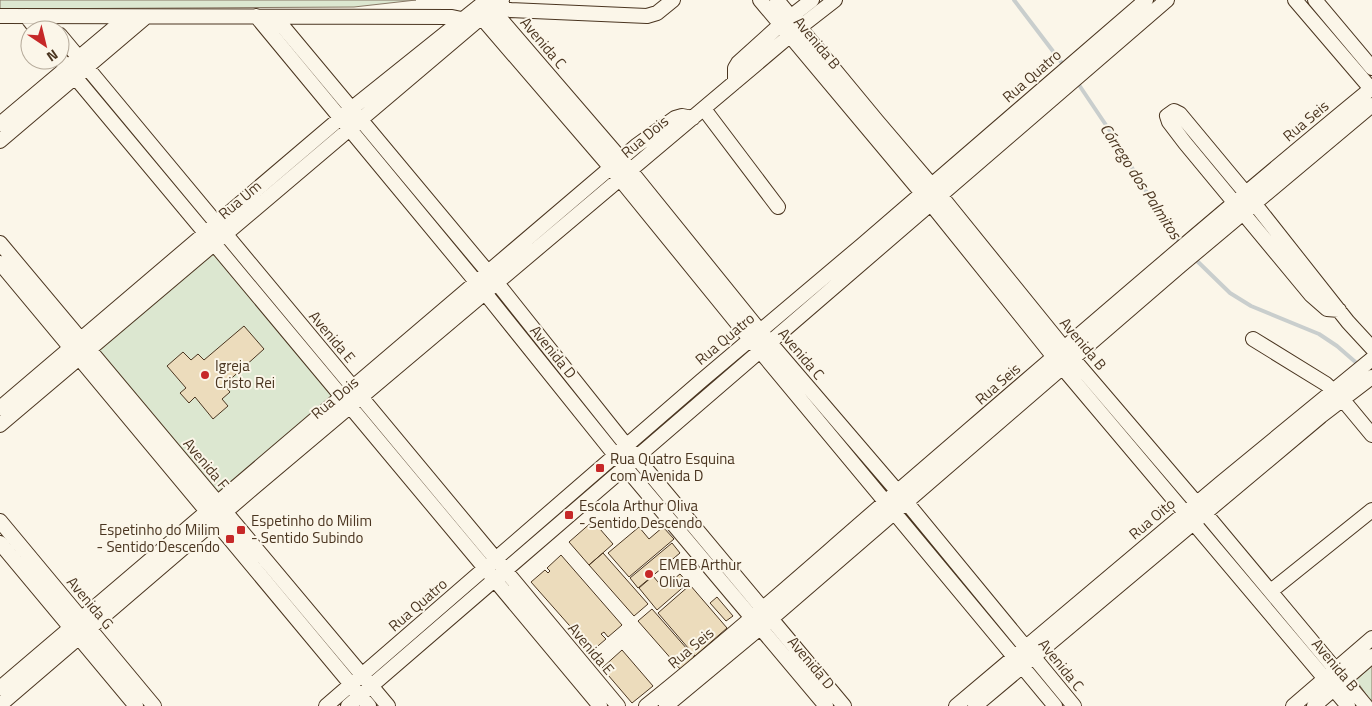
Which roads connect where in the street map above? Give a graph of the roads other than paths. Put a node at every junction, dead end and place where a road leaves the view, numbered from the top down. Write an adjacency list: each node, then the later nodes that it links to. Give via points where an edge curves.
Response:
1 (673, 0): 9 (street, via 657,13 647,16 510,10)
2 (760, 0): 22 (street, Avenida B)
3 (777, 0): 22 (street, Avenida B)
4 (812, 0): 22 (street, Rua Dois)
5 (836, 0): 22 (street, Rua Dois)
6 (1146, 0): 23 (street, Rua Quatro)
7 (1167, 0): 23 (street, Rua Quatro)
8 (1296, 0): 11 (street)
9 (492, 2): 19 (street, Rua Um); 34 (street, Avenida C)
10 (1316, 2): 11 (street); 25 (street)
11 (1307, 14): 27 (street)
12 (0, 16): 13 (street)
13 (26, 16): 14 (street); 20 (street)
14 (45, 16): 17 (street); 21 (street)
15 (256, 16): 16 (street); 18 (street); 32 (street, Avenida D)
16 (275, 16): 19 (street); 30 (street, Avenida D)
17 (127, 17): 18 (street); 24 (street)
18 (146, 17): 24 (street)
19 (473, 17): 30 (street, Rua Um); 34 (street, Avenida C)
20 (29, 20)
21 (48, 20)
22 (790, 27): 29 (street, Rua Dois, via 738,63 735,82); 36 (street, Avenida B)
23 (1115, 36): 26 (street, Rua Quatro)
24 (73, 66): 31 (street); 33 (street); 41 (street, Avenida E)
25 (1372, 68)
26 (1069, 75): 36 (street, Rua Quatro); 38 (street, Rua Quatro)
27 (1372, 89): 37 (street, Rua Seis)
28 (1372, 105): 37 (street, Rua Seis)
29 (698, 113): 34 (street, Rua Dois, via 666,123); 35 (street, Rua Dois); 39 (street)
30 (355, 115): 32 (street, Rua Um); 44 (street, Avenida D)
31 (0, 124)
32 (344, 124): 41 (street, Rua Um); 45 (street, Avenida D)
33 (0, 141)
34 (616, 163): 35 (street, Avenida C); 44 (street, Rua Dois)
35 (625, 175): 44 (street, Rua Dois); 49 (street, Avenida C)
36 (926, 189): 38 (street, Avenida B); 49 (street, Rua Quatro)
37 (1250, 198): 40 (street, Rua Seis); 40 (street, via 1178,112 1167,116); 46 (street)
38 (936, 200): 51 (street, Rua Quatro); 54 (street, Avenida B)
39 (778, 207)
40 (1239, 208): 46 (street, via 1318,302 1328,310); 54 (street, Rua Seis)
41 (215, 233): 47 (street, Avenida E); 48 (street, Avenida E); 52 (street, Rua Um)
42 (0, 242): 52 (street, Avenida F)
43 (0, 263): 52 (street, Avenida F)
44 (492, 278): 45 (street, Rua Dois); 62 (street, Avenida D)
45 (480, 288): 57 (street, Rua Dois); 63 (street, Avenida D)
46 (1338, 310): 53 (street)
47 (290, 312): 48 (street); 57 (street, Avenida E)
48 (279, 321): 57 (street, Avenida E)
49 (755, 335): 51 (street, Avenida C); 62 (street, Rua Quatro)
50 (1253, 339): 56 (street, via 1326,384)
51 (766, 347): 58 (street, Avenida C); 64 (street, Rua Quatro)
52 (80, 348): 59 (street, Rua Um); 60 (street, Rua Um); 70 (street, Avenida F)
53 (1372, 348)
54 (1063, 357): 66 (street, Rua Seis); 68 (street, Avenida B); 71 (street, Avenida B)
55 (1370, 367): 56 (street, Rua Oito)
56 (1338, 395): 61 (street); 68 (street, Rua Oito)
57 (352, 397): 70 (street, Rua Dois); 76 (street, Avenida E)
58 (807, 397): 66 (street, Avenida C); 67 (street, Avenida C)
59 (0, 408)
60 (0, 425)
61 (1372, 435)
62 (626, 445): 63 (street, Rua Quatro); 64 (street, Avenida D)
63 (615, 455): 65 (street, Avenida D); 76 (street, Rua Quatro)
64 (637, 457): 65 (street, Rua Quatro); 79 (street, Avenida D)
65 (625, 466): 77 (street, Rua Quatro); 79 (street, Avenida D)
66 (902, 497): 67 (street, Rua Seis); 83 (street, Avenida C)
67 (890, 507): 79 (street, Rua Seis); 85 (street, Avenida C)
68 (1201, 508): 71 (street, Rua Oito); 78 (street, Avenida B)
69 (1372, 510): 78 (street)
70 (216, 512): 80 (street, Rua Dois); 88 (street, Avenida F)
71 (1190, 518): 83 (street, Rua Oito); 86 (street, Avenida B)
72 (0, 521): 74 (street, Avenida G)
73 (0, 543): 75 (street, Avenida G)
74 (26, 552): 75 (street); 80 (street, Avenida G)
75 (15, 561): 81 (street, Avenida G)
76 (490, 564): 77 (street, Avenida E); 88 (street, Rua Quatro)
77 (500, 575): 88 (street, Rua Quatro); 95 (street, Avenida E); 96 (street, Avenida E)
78 (1271, 591): 86 (street, Avenida B)
79 (762, 617): 97 (street, Rua Seis); 98 (street, Rua Seis); 99 (street, Avenida D); 100 (street, Avenida D)
80 (86, 623): 81 (street, Rua Dois); 91 (street, Avenida G)
81 (75, 632): 87 (street, Rua Dois); 89 (street, Rua Dois); 90 (street, Avenida G)
82 (1372, 638): 86 (street)
83 (1030, 652): 85 (street, Rua Oito); 104 (street, Avenida C)
84 (1372, 656): 86 (street)
85 (1018, 662): 101 (street, Rua Oito); 102 (street, Rua Oito); 103 (street, Avenida C)
86 (1334, 680): 105 (street); 106 (street); 107 (street, Avenida B); 108 (street, Avenida B)
87 (0, 688)
88 (363, 690): 92 (street, Rua Quatro); 93 (street, Rua Quatro); 94 (street, Avenida F)
89 (0, 704)
90 (136, 706)
91 (154, 706)
92 (326, 706)
93 (348, 706)
94 (388, 706)
95 (600, 706)
96 (618, 706)
97 (646, 706)
98 (666, 706)
99 (826, 706)
100 (844, 706)
101 (956, 706)
102 (975, 706)
103 (1054, 706)
104 (1074, 706)
105 (1293, 706)
106 (1314, 706)
107 (1348, 706)
108 (1366, 706)

